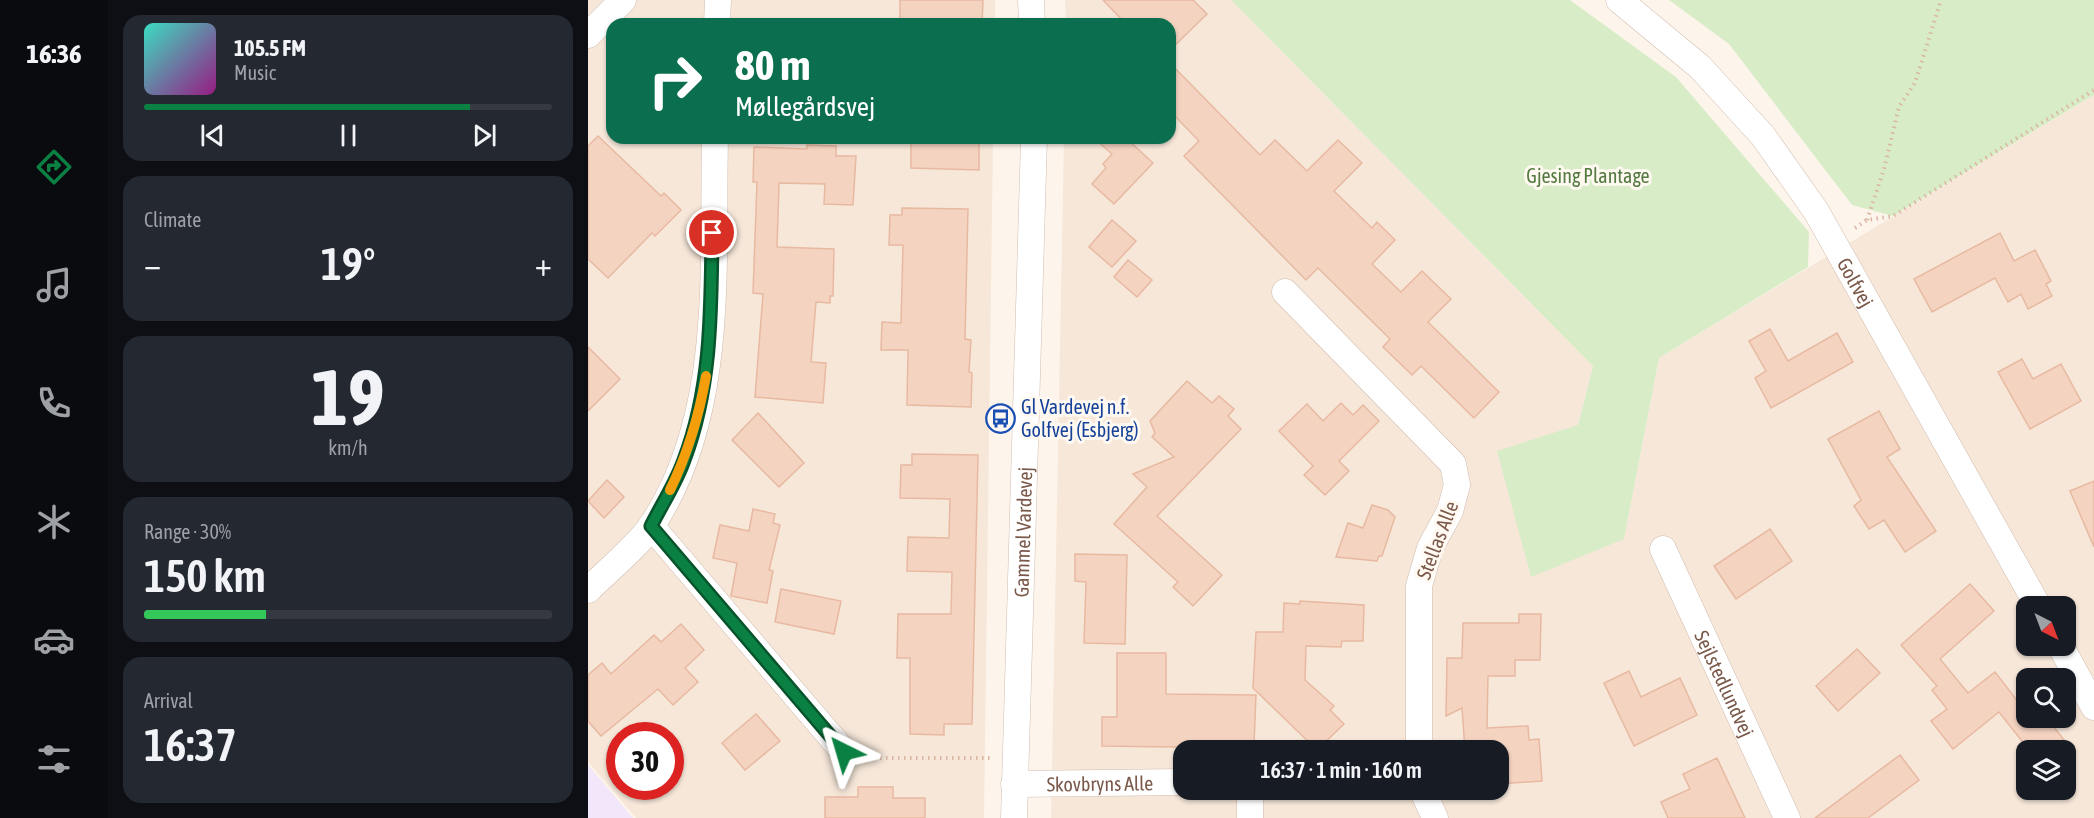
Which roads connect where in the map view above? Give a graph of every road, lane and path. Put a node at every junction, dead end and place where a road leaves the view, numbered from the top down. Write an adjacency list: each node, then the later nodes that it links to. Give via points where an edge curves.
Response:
1 (623, 0): 8 (street)
2 (718, 0): 6 (street)
3 (1031, 0): 7 (street)
4 (1619, 0): 13 (street, Golfvej, via 1700,67 1763,136)
5 (1941, 0): 12 (path, via 1915,83 1899,107)
6 (717, 18)
7 (1032, 18)
8 (588, 35)
9 (2094, 90): 12 (path, via 1893,216)
10 (715, 144): 15 (street, via 710,351 700,409 684,461)
11 (1034, 144): 23 (street, Gammel Vardevej)
12 (1867, 220): 13 (path)
13 (1836, 242): 18 (street, Golfvej)
14 (1285, 292): 21 (street, Stellas Alle, via 1453,464 1457,485 1450,511 1430,548 1419,586)
15 (651, 526): 17 (street); 22 (street)
16 (1663, 549): 31 (street, Sejlstedlundvej)
17 (588, 590)
18 (2032, 596)
19 (2066, 656): 20 (street)
20 (2094, 707)
21 (1419, 740)
22 (844, 752): 23 (path, via 856,758)
23 (1015, 758): 25 (street, Gammel Vardevej)
24 (1173, 782): 25 (street, Skovbryns Alle)
25 (1014, 784): 28 (street, Gammel Vardevej)
26 (1250, 800): 29 (street)
27 (1427, 800): 30 (street)
28 (1014, 818)
29 (1250, 818)
30 (1435, 818)
31 (1787, 818)

